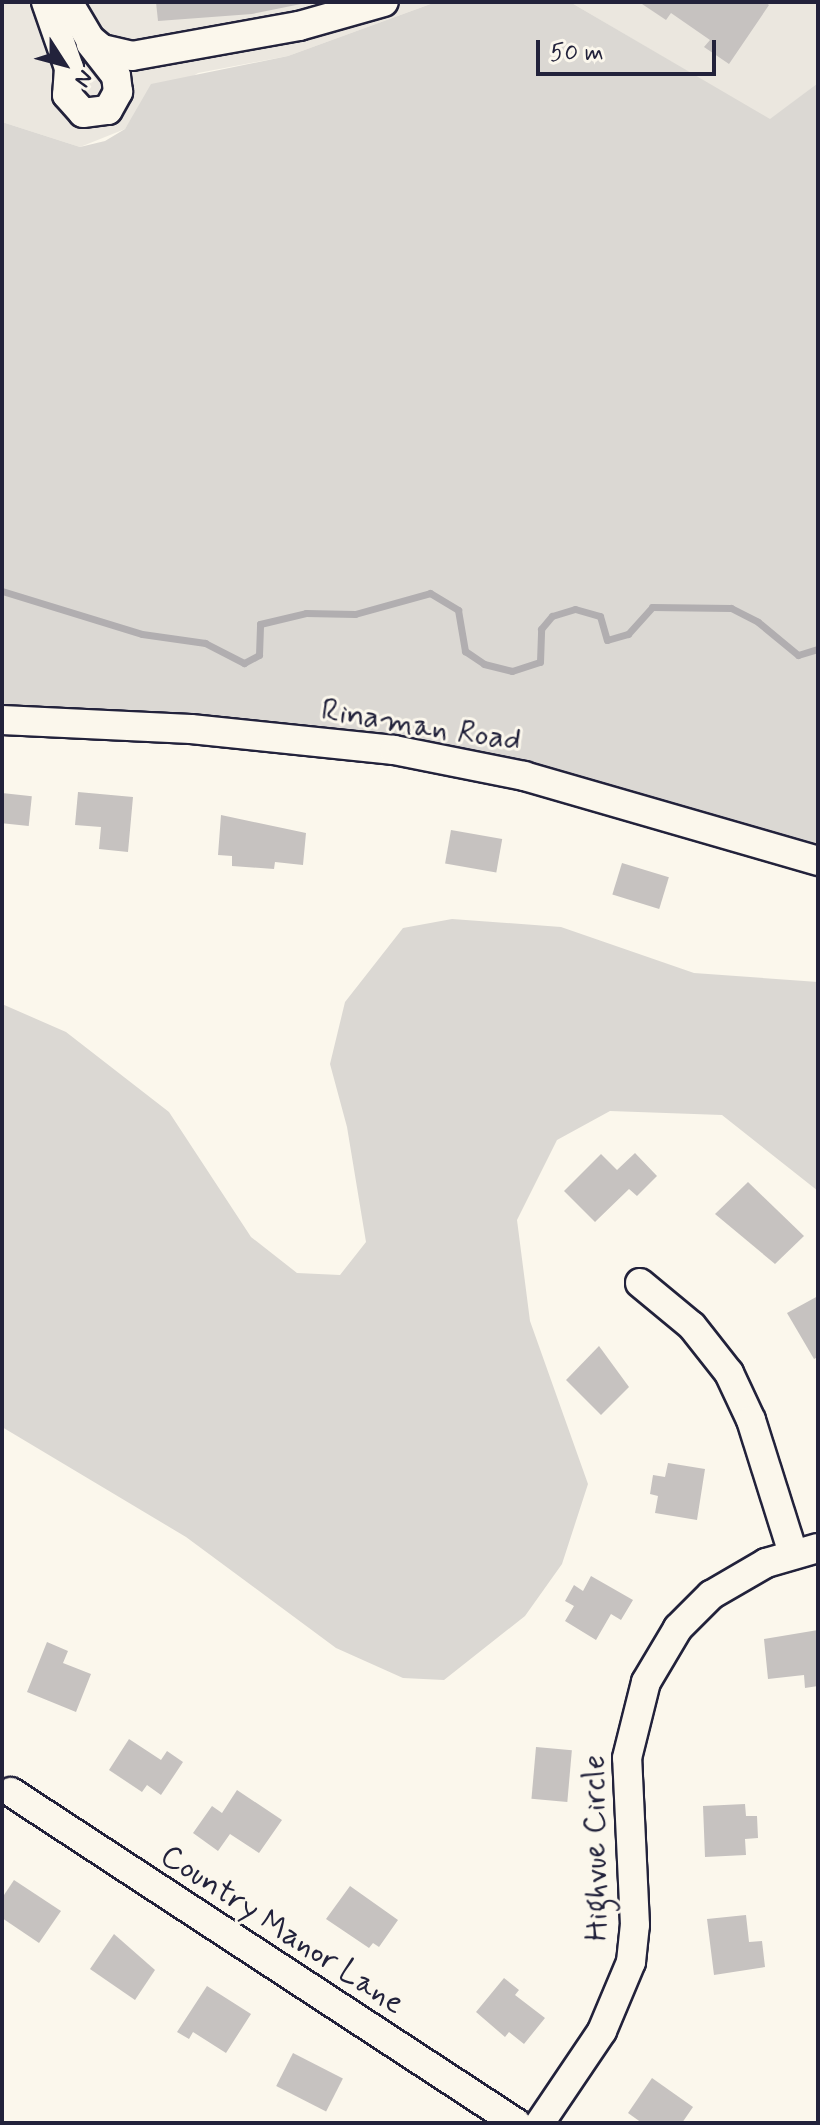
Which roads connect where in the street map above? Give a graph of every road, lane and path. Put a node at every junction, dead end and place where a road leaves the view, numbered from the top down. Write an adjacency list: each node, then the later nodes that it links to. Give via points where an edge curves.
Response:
1 (46, 2): 4 (street, via 69,68 67,95 83,113 108,110 118,92 116,76)
2 (68, 2): 4 (street)
3 (384, 2): 4 (street, via 132,56 102,49)
4 (90, 39)
5 (2, 720): 6 (street, Rinaman Road, via 191,729 394,750 538,780)
6 (818, 861)
7 (640, 1283): 8 (street, via 692,1326 729,1373)
8 (806, 1551): 11 (street, Highvue Circle, via 739,1577 700,1604 669,1640 646,1682 627,1758 635,1925 631,1962 602,2031)
9 (11, 1792): 10 (street, Country Manor Lane)
10 (516, 2123)
11 (540, 2123)

